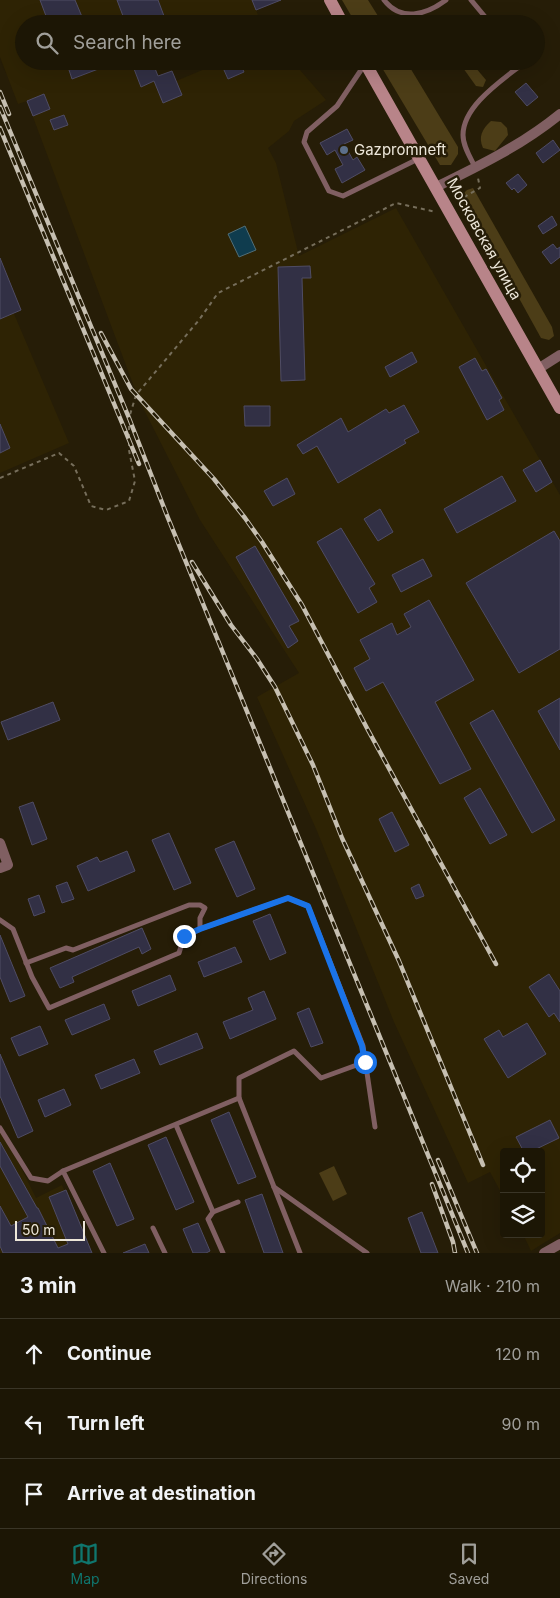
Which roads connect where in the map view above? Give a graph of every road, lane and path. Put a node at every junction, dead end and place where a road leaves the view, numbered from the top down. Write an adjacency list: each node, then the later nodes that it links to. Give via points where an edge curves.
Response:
1 (330, 0): 5 (main road)
2 (384, 0): 3 (lane, via 398,12 416,15)
3 (446, 0)
4 (471, 0): 6 (lane)
5 (338, 15)
6 (484, 15)
7 (360, 70): 11 (lane, via 337,106 308,132 304,142 329,191 343,196)
8 (370, 70): 11 (main road, Московская улица)
9 (515, 70): 12 (lane, via 478,102 466,118 463,135)
10 (560, 114): 12 (street, via 540,130)
11 (420, 158): 13 (main road, Московская улица)
12 (475, 168): 13 (street); 14 (path, via 480,188)
13 (436, 187): 17 (main road, Московская улица)
14 (457, 201)
15 (436, 212): 19 (path, via 396,203 218,293 136,395 129,418 129,450 135,481 129,501 106,510 91,506 74,466 59,453)
16 (560, 355): 17 (street)
17 (538, 369): 18 (main road, Московская улица)
18 (560, 408)
19 (0, 478)
20 (0, 843): 21 (street, via 8,865)
21 (0, 868)
22 (0, 920): 24 (lane, via 13,928)
23 (200, 929): 24 (lane, via 200,918 205,908 189,905 73,950 66,948); 24 (lane, via 184,936 179,953 49,1008); 25 (lane, via 288,898 308,906 362,1046)
24 (26, 962)
25 (365, 1062): 26 (lane, via 321,1078 294,1051 239,1078); 28 (lane)
26 (239, 1098): 27 (lane); 31 (lane)
27 (176, 1125): 30 (lane); 33 (lane)
28 (375, 1127)
29 (0, 1128): 30 (lane, via 30,1178 48,1180)
30 (63, 1171): 36 (lane)
31 (274, 1187): 39 (lane); 40 (lane)
32 (238, 1202): 33 (lane)
33 (212, 1212): 38 (lane, via 208,1219)
34 (153, 1228): 37 (lane)
35 (560, 1244): 41 (street)
36 (104, 1253)
37 (165, 1253)
38 (224, 1253)
39 (300, 1253)
40 (367, 1253)
41 (544, 1253)

